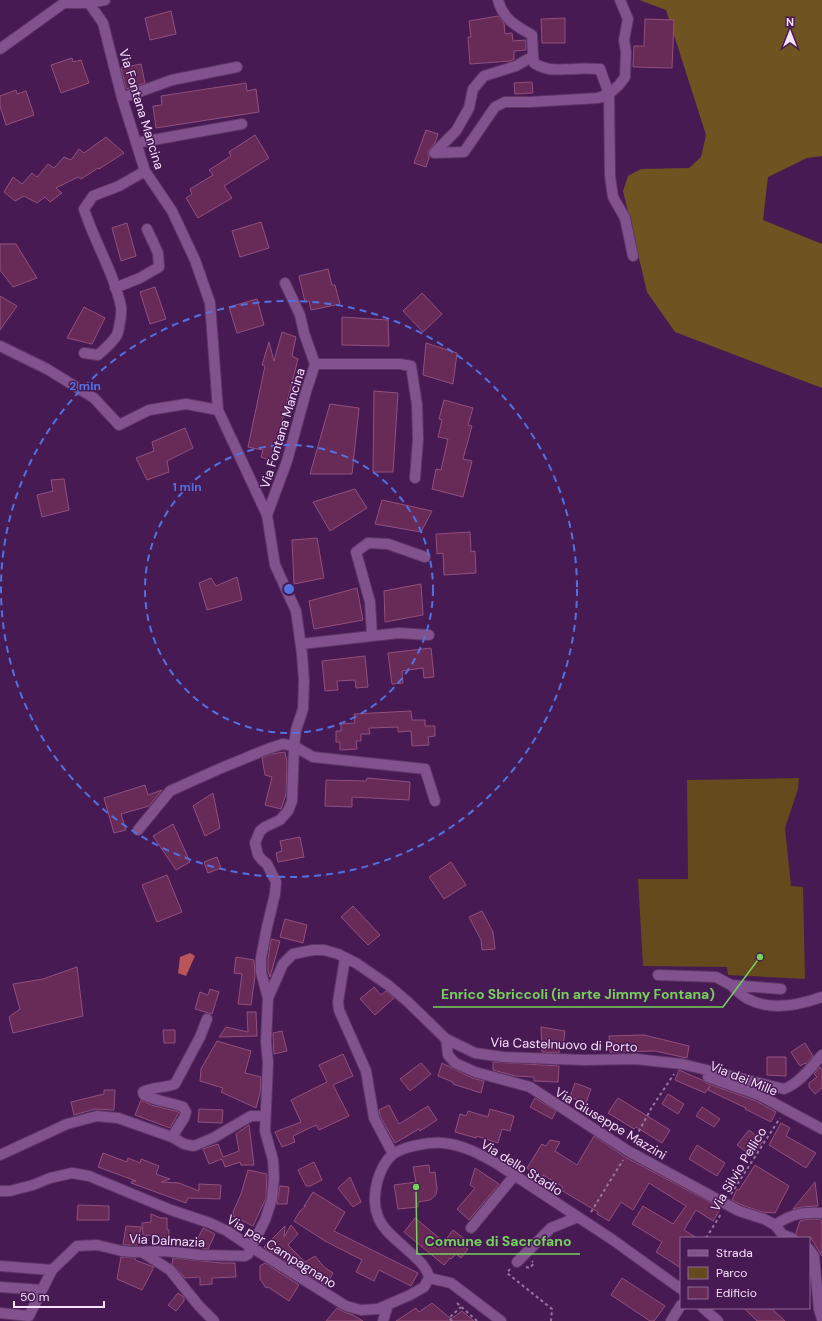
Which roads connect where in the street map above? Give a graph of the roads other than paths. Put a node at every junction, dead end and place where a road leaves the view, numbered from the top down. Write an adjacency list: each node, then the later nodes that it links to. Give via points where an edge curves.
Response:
1 (105, 0): 4 (street)
2 (498, 0): 6 (street, via 500,8 513,25 532,35)
3 (620, 0): 8 (street, via 628,19 624,40 625,77)
4 (89, 2): 5 (street, via 64,3); 9 (street, Via Fontana Mancina, via 103,23)
5 (0, 49)
6 (533, 56): 8 (street, via 534,62 542,68 600,69); 8 (street, via 516,66 484,76 472,89 469,108 456,131 434,153 464,152 495,107 504,102 598,98)
7 (237, 67): 9 (street, via 172,80)
8 (609, 94): 14 (street, via 610,176 613,197 625,218)
9 (122, 98): 11 (street, Via Fontana Mancina)
10 (242, 124): 11 (street)
11 (136, 143): 12 (street, Via Fontana Mancina)
12 (145, 171): 16 (street, via 119,186 93,196 84,209); 20 (street, Via Fontana Mancina, via 172,211 195,260 210,303)
13 (147, 229): 16 (street, via 158,253 159,267)
14 (633, 256)
15 (284, 283): 19 (street, via 300,315)
16 (115, 288): 18 (street, via 122,309 118,334 98,355)
17 (0, 346): 20 (street, via 47,369 94,398 120,425 149,410 186,404)
18 (84, 353)
19 (315, 364): 21 (street, Via Fontana Mancina, via 411,366 417,405); 22 (street, Via Fontana Mancina, via 287,461)
20 (218, 410): 22 (street, Via Fontana Mancina)
21 (415, 478)
22 (267, 515): 26 (street, Via Fontana Mancina, via 275,565 296,611)
23 (425, 558): 25 (street, via 388,544 368,543 356,552 370,602)
24 (429, 635): 25 (street, via 399,633)
25 (372, 636): 26 (street)
26 (301, 644): 27 (street, Via Fontana Mancina, via 303,709)
27 (294, 746): 28 (street, via 313,757 425,769); 29 (street, via 283,744 270,748 170,791); 35 (street, Via Fontana Mancina, via 292,801 288,811 280,820 260,831 255,842 258,855 267,864 276,882 261,972)
28 (435, 801)
29 (138, 830)
30 (345, 958): 35 (street, Via Castelnuovo di Porto, via 324,950 293,954 283,964); 37 (street, Via Castelnuovo di Porto, via 388,985); 43 (street, via 339,1010 366,1071 374,1118)
31 (658, 975): 32 (street, via 716,978)
32 (731, 985): 33 (street); 34 (street, via 747,998 760,1004 784,1006)
33 (781, 989)
34 (822, 997)
35 (268, 998): 40 (street, Via Castelnuovo di Porto)
36 (207, 1019): 42 (street, via 175,1084 143,1092 152,1099 183,1107 186,1112 184,1118)
37 (446, 1039): 39 (street, Via Castelnuovo di Porto, via 475,1053 503,1057 636,1059); 49 (street, Via Giuseppe Mazzini, via 448,1055 455,1063 475,1072 530,1087 628,1151 739,1211)
38 (822, 1055): 39 (street, Via Castelnuovo di Porto, via 801,1078 784,1089)
39 (682, 1064): 41 (street, Via dei Mille, via 679,1066 759,1095)
40 (265, 1116): 42 (street, via 251,1116 194,1146); 52 (street, Via Castelnuovo di Porto, via 265,1131 273,1160 272,1199 265,1220)
41 (822, 1129)
42 (172, 1137): 44 (street, via 118,1118 97,1116 67,1124)
43 (393, 1154): 45 (street, Via dello Stadio, via 412,1146 443,1143 479,1154); 58 (street, via 377,1181 376,1208 380,1222 426,1268)
44 (0, 1155)
45 (514, 1176): 48 (street, Via dello Stadio); 50 (street)
46 (0, 1191): 52 (street, Via per Campagnano, via 10,1191 72,1173 89,1176 216,1226)
47 (822, 1213): 49 (street, via 802,1213 786,1217)
48 (578, 1217): 55 (street, via 551,1228); 60 (street, Via dello Stadio)
49 (775, 1225): 51 (street, Via Giuseppe Mazzini)
50 (471, 1228)
51 (790, 1237)
52 (251, 1247): 54 (street, Via Dalmazia, via 245,1256); 62 (street, Via per Campagnano, via 346,1306 361,1310)
53 (810, 1251): 66 (street, via 814,1256)
54 (142, 1252): 57 (street, Via Dalmazia, via 122,1251 97,1245 78,1246); 67 (street, via 170,1270)
55 (519, 1263)
56 (0, 1266): 57 (street)
57 (52, 1270): 61 (street)
58 (429, 1278): 62 (street, Via per Campagnano, via 424,1287); 69 (street, via 451,1283)
59 (0, 1287): 61 (street)
60 (680, 1288)
61 (42, 1290): 65 (street, via 29,1316)
62 (388, 1304): 68 (street)
63 (680, 1307): 70 (street)
64 (704, 1309): 71 (street)
65 (0, 1313)
66 (822, 1319)
67 (214, 1321)
68 (383, 1321)
69 (501, 1321)
70 (671, 1321)
71 (718, 1321)

